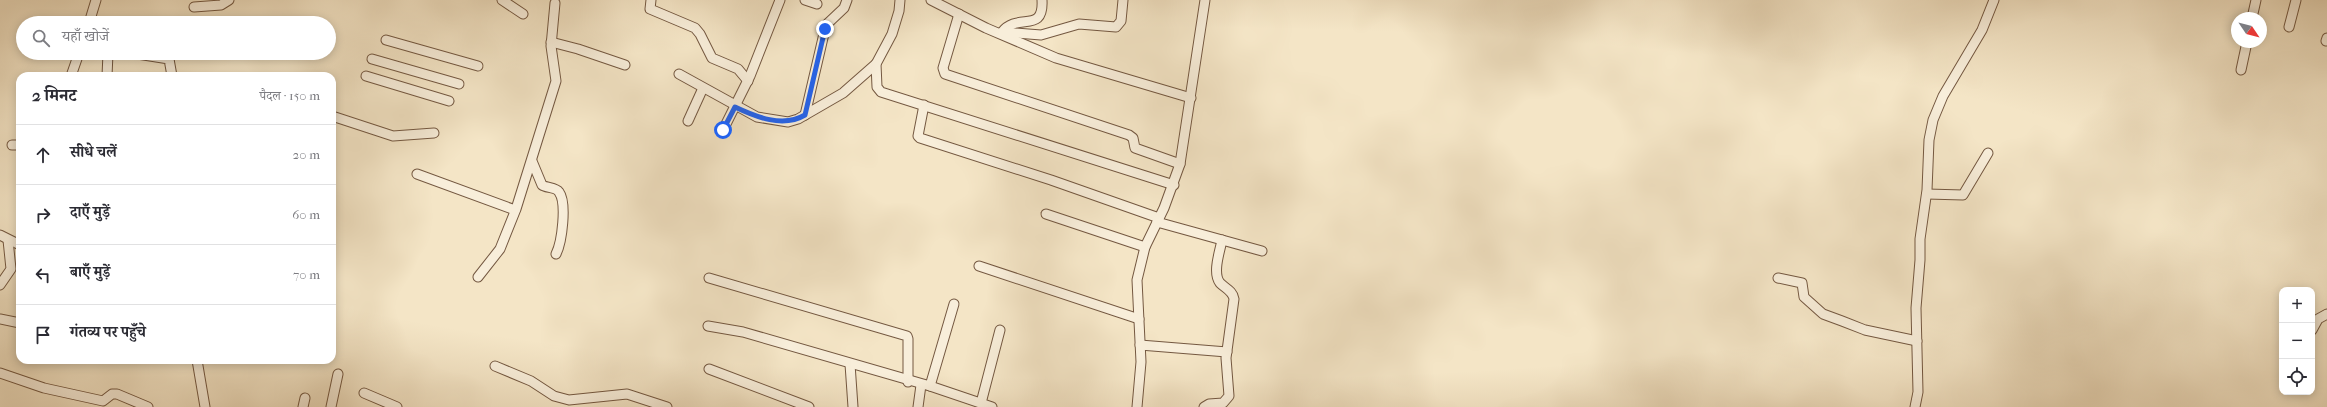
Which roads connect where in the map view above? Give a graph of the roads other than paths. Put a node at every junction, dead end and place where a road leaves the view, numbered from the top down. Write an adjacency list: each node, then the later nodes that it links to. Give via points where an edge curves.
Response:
1 (96, 0): 22 (street)
2 (229, 0): 18 (street, via 221,5)
3 (502, 0): 20 (street)
4 (651, 0): 41 (street, via 650,8 695,28 712,58 738,69)
5 (780, 0): 41 (street)
6 (805, 0): 17 (street)
7 (847, 0): 48 (street, via 844,8 826,25)
8 (900, 0): 32 (street, via 892,34)
9 (931, 0): 21 (street)
10 (1042, 0): 24 (street, via 1041,11 1036,20 1015,22)
11 (1123, 0): 24 (street, via 1121,21 1116,27 1079,24 1041,35)
12 (1205, 0): 44 (street)
13 (1994, 0): 58 (street, via 1982,30 1943,96 1934,120 1929,140)
14 (2256, 0): 19 (street)
15 (2296, 0): 23 (street)
16 (555, 3): 26 (street)
17 (817, 4)
18 (194, 7)
19 (2253, 12)
20 (523, 14)
21 (959, 14): 24 (street); 55 (street, via 943,68 945,74 1129,135 1133,138 1135,148)
22 (91, 16)
23 (2289, 28)
24 (998, 31): 44 (street, via 1056,58)
25 (386, 40): 34 (street)
26 (551, 42): 33 (street); 54 (street, via 556,81)
27 (2246, 48): 35 (street)
28 (372, 59): 42 (street)
29 (77, 60): 36 (street)
30 (108, 60): 37 (street)
31 (169, 60): 38 (street)
32 (876, 64): 46 (street, via 878,90); 48 (street, via 843,93)
33 (625, 65)
34 (478, 66)
35 (2241, 70)
36 (72, 72)
37 (107, 72)
38 (171, 72)
39 (679, 74): 43 (street)
40 (366, 76): 45 (street)
41 (748, 81): 47 (street)
42 (459, 84)
43 (703, 88): 47 (street); 50 (street)
44 (1191, 98): 55 (street)
45 (449, 101)
46 (924, 104): 57 (street); 61 (street, via 918,136 920,138 1051,180)
47 (735, 107): 48 (street, via 757,117 788,122); 51 (street)
48 (805, 115)
49 (336, 117): 52 (street, via 393,136)
50 (688, 121)
51 (723, 130)
52 (434, 133)
53 (1988, 153): 58 (street, via 1963,195)
54 (532, 161): 59 (street); 67 (street, via 542,185 560,193 563,226)
55 (1180, 164): 57 (street)
56 (417, 174): 59 (street)
57 (1174, 185): 61 (street)
58 (1927, 194): 81 (street, via 1920,239)
59 (515, 210): 69 (street, via 500,249)
60 (1046, 214): 65 (street)
61 (1158, 220): 63 (street); 65 (street)
62 (4, 238): 64 (street); 72 (street, via 11,269)
63 (1222, 240): 66 (street); 83 (street, via 1217,274 1220,282 1233,294 1234,299)
64 (16, 243)
65 (1145, 247): 76 (street, via 1137,280)
66 (1262, 251)
67 (556, 254)
68 (979, 266): 76 (street)
69 (478, 277)
70 (709, 278): 90 (street, via 907,336)
71 (1778, 278): 81 (street, via 1802,284 1804,297 1823,314 1865,330)
72 (0, 285)
73 (954, 304): 91 (street)
74 (2327, 314): 78 (street, via 2318,319)
75 (0, 319): 77 (street)
76 (1139, 319): 82 (street)
77 (16, 322)
78 (2315, 324)
79 (708, 326): 85 (street, via 743,332)
80 (1000, 330): 93 (street)
81 (1916, 341): 105 (street, via 1918,392)
82 (1140, 345): 83 (street); 103 (street, via 1141,368)
83 (1227, 352): 104 (street, via 1229,396 1223,403)
84 (198, 364): 95 (street)
85 (850, 364): 90 (street); 100 (street)
86 (495, 366): 98 (street, via 531,381 554,396 569,400 627,394)
87 (709, 369): 99 (street)
88 (0, 373): 94 (street, via 44,388 103,401 112,394 117,394)
89 (338, 374): 96 (street)
90 (908, 382): 91 (street)
91 (925, 386): 93 (street); 101 (street)
92 (364, 392): 97 (street)
93 (981, 403): 102 (street)
94 (148, 407)
95 (205, 407)
96 (331, 407)
97 (397, 407)
98 (667, 407)
99 (809, 407)
100 (853, 407)
101 (918, 407)
102 (992, 407)
103 (1136, 407)
104 (1204, 407)
105 (1915, 407)

